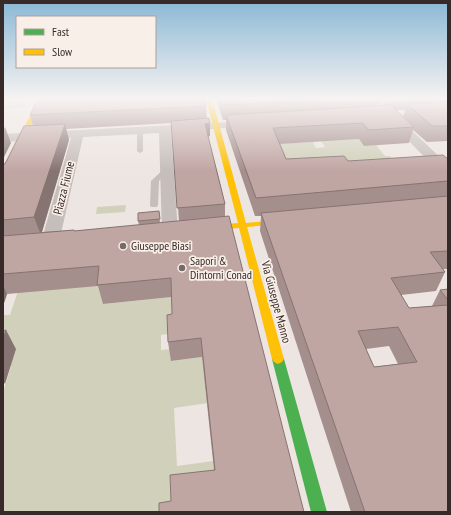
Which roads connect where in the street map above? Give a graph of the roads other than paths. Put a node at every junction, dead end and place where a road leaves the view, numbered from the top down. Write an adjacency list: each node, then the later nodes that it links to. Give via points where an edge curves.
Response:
1 (30, 123): 9 (street)
2 (215, 123): 5 (street, Via Giuseppe Manno)
3 (259, 123): 5 (street)
4 (391, 123): 13 (street)
5 (216, 126): 6 (street); 17 (street, Via Giuseppe Manno)
6 (165, 129): 7 (street); 12 (street)
7 (140, 130): 8 (street); 11 (lane)
8 (78, 134): 9 (street); 20 (street, Piazza Fiume)
9 (24, 137): 10 (street); 14 (street)
10 (3, 138)
11 (140, 151)
12 (167, 169): 15 (lane, via 155,181); 19 (street)
13 (448, 172)
14 (3, 178)
15 (154, 205)
16 (300, 220): 17 (street)
17 (243, 225): 18 (street); 21 (street, Via Giuseppe Manno)
18 (192, 230)
19 (170, 232)
20 (49, 242)
21 (319, 512)

